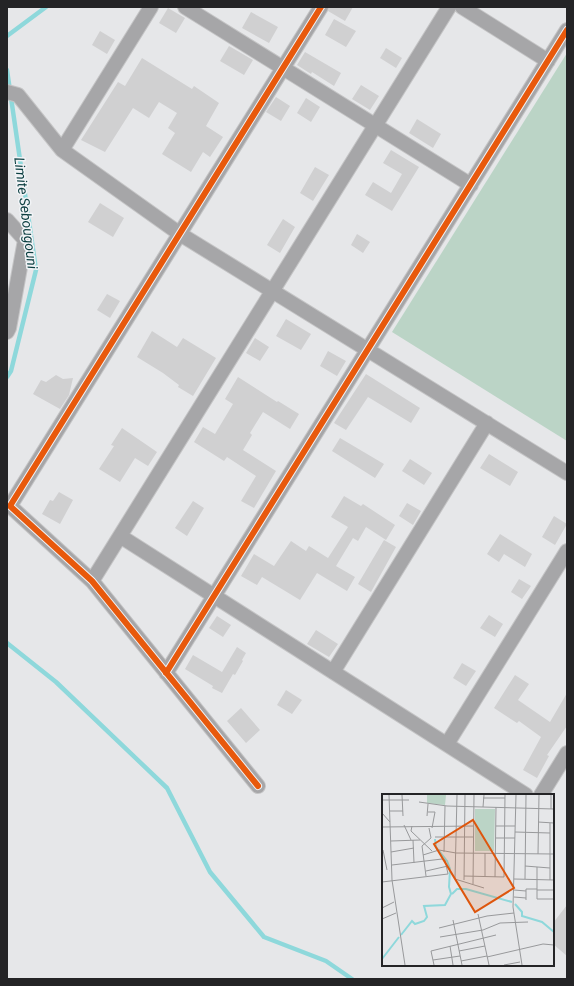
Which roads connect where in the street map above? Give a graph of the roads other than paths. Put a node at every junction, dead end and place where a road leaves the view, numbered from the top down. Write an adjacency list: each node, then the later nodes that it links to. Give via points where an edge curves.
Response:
1 (151, 7): 11 (street)
2 (185, 7): 8 (street)
3 (321, 7): 8 (street)
4 (449, 7): 10 (street)
5 (462, 7): 7 (street)
6 (567, 30): 7 (street)
7 (548, 60): 12 (street)
8 (283, 68): 10 (street); 14 (street)
9 (7, 92): 11 (street, via 18,95)
10 (375, 125): 12 (street); 15 (street)
11 (62, 150): 14 (street)
12 (470, 185): 17 (street)
13 (7, 220): 16 (street, via 25,240)
14 (180, 234): 15 (street); 22 (street, via 10,506)
15 (272, 291): 17 (street); 20 (street)
16 (8, 330)
17 (368, 350): 18 (street); 23 (street)
18 (487, 423): 19 (street); 24 (street)
19 (567, 473)
20 (120, 536): 22 (street); 23 (street)
21 (567, 551): 26 (street)
22 (92, 581): 25 (street)
23 (214, 596): 24 (street); 25 (street)
24 (333, 672): 26 (street)
25 (166, 673): 28 (street)
26 (447, 744): 29 (street)
27 (567, 753): 30 (street)
28 (258, 786)
29 (524, 794)
30 (542, 794)

